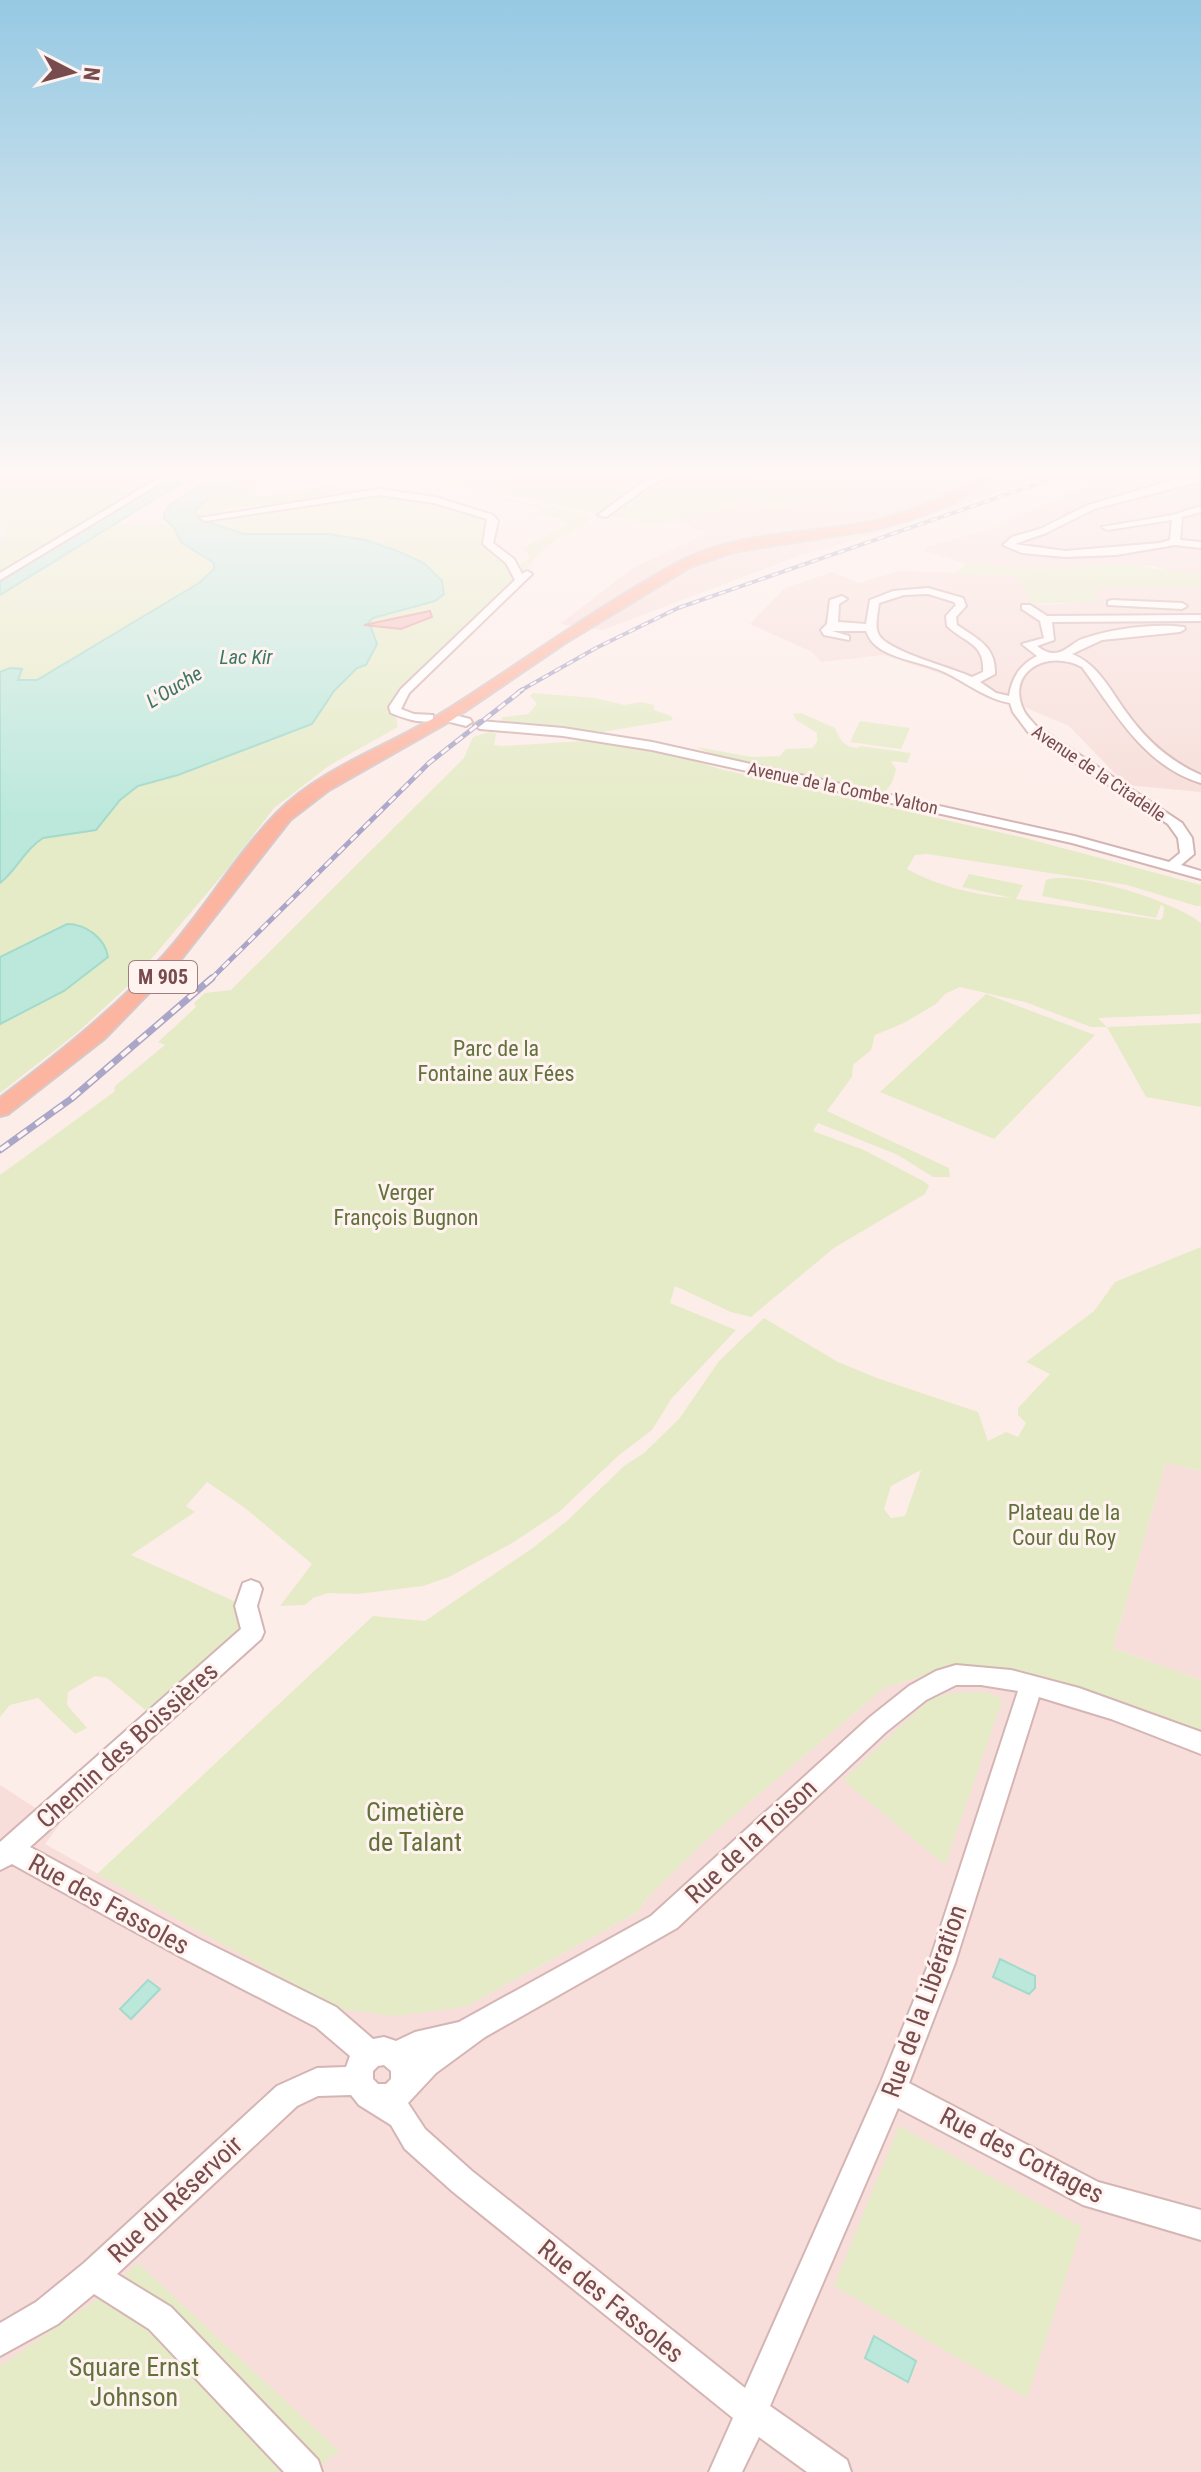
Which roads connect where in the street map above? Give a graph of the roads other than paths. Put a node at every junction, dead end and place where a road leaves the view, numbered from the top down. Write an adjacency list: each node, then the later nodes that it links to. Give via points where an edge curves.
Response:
1 (515, 585): 18 (street, via 405,691 404,700)
2 (650, 585): 13 (main road, M 905)
3 (842, 599): 9 (street, via 834,602)
4 (1112, 603): 6 (street)
5 (1026, 607): 7 (street)
6 (1201, 607)
7 (1050, 618): 8 (street); 15 (street, via 1049,640 1027,644)
8 (1201, 618)
9 (832, 625): 10 (street); 12 (street, via 826,631)
10 (871, 628): 16 (street, via 873,638 885,647); 16 (street, via 873,604 884,597 928,592 956,598 961,605 951,616 952,626 990,658 989,674)
11 (1201, 629): 14 (street, via 1112,636)
12 (845, 638)
13 (560, 640): 18 (main road, M 905); 18 (main road, M 905)
14 (1064, 655): 15 (street); 21 (street, via 1086,665 1156,757)
15 (1046, 657): 17 (street, via 1022,671 1013,685)
16 (972, 681): 17 (street, via 992,696)
17 (1013, 700): 23 (street, Avenue de la Citadelle, via 1017,714 1032,729 1177,825 1187,854)
18 (437, 718): 19 (street); 22 (main road, M 905); 22 (main road, M 905)
19 (466, 722)
20 (480, 725): 23 (street, Avenue de la Combe Valton, via 652,746 1052,834)
21 (1201, 779)
22 (323, 786): 25 (main road, M 905, via 284,816)
23 (1172, 866): 24 (street, Avenue de la Combe Valton)
24 (1201, 875)
25 (217, 901): 26 (main road, M 905, via 158,974); 26 (main road, M 905, via 223,902 165,975)
26 (84, 1045): 27 (main road, M 905)
27 (0, 1109)
28 (251, 1589): 31 (street, Chemin des Boissières, via 246,1606 253,1632)
29 (1031, 1686): 30 (street); 32 (street, Rue de la Toison, via 954,1675 908,1699 792,1800 672,1916); 33 (street, Rue de la Libération, via 942,1963)
30 (1201, 1743)
31 (5, 1854): 32 (street, Rue des Fassoles, via 326,2017)
32 (387, 2082): 35 (street, Rue du Réservoir, via 317,2082 287,2096); 37 (street, Rue des Fassoles, via 415,2139)
33 (892, 2089): 34 (street, Rue des Cottages, via 1093,2195); 37 (street, Rue de la Libération)
34 (1201, 2225)
35 (95, 2274): 36 (street, Rue du Réservoir, via 47,2313); 38 (street, via 118,2296 160,2318)
36 (0, 2340)
37 (751, 2412): 39 (street, Rue de la Libération); 40 (street, Rue des Fassoles)
38 (306, 2472)
39 (725, 2472)
40 (835, 2472)

